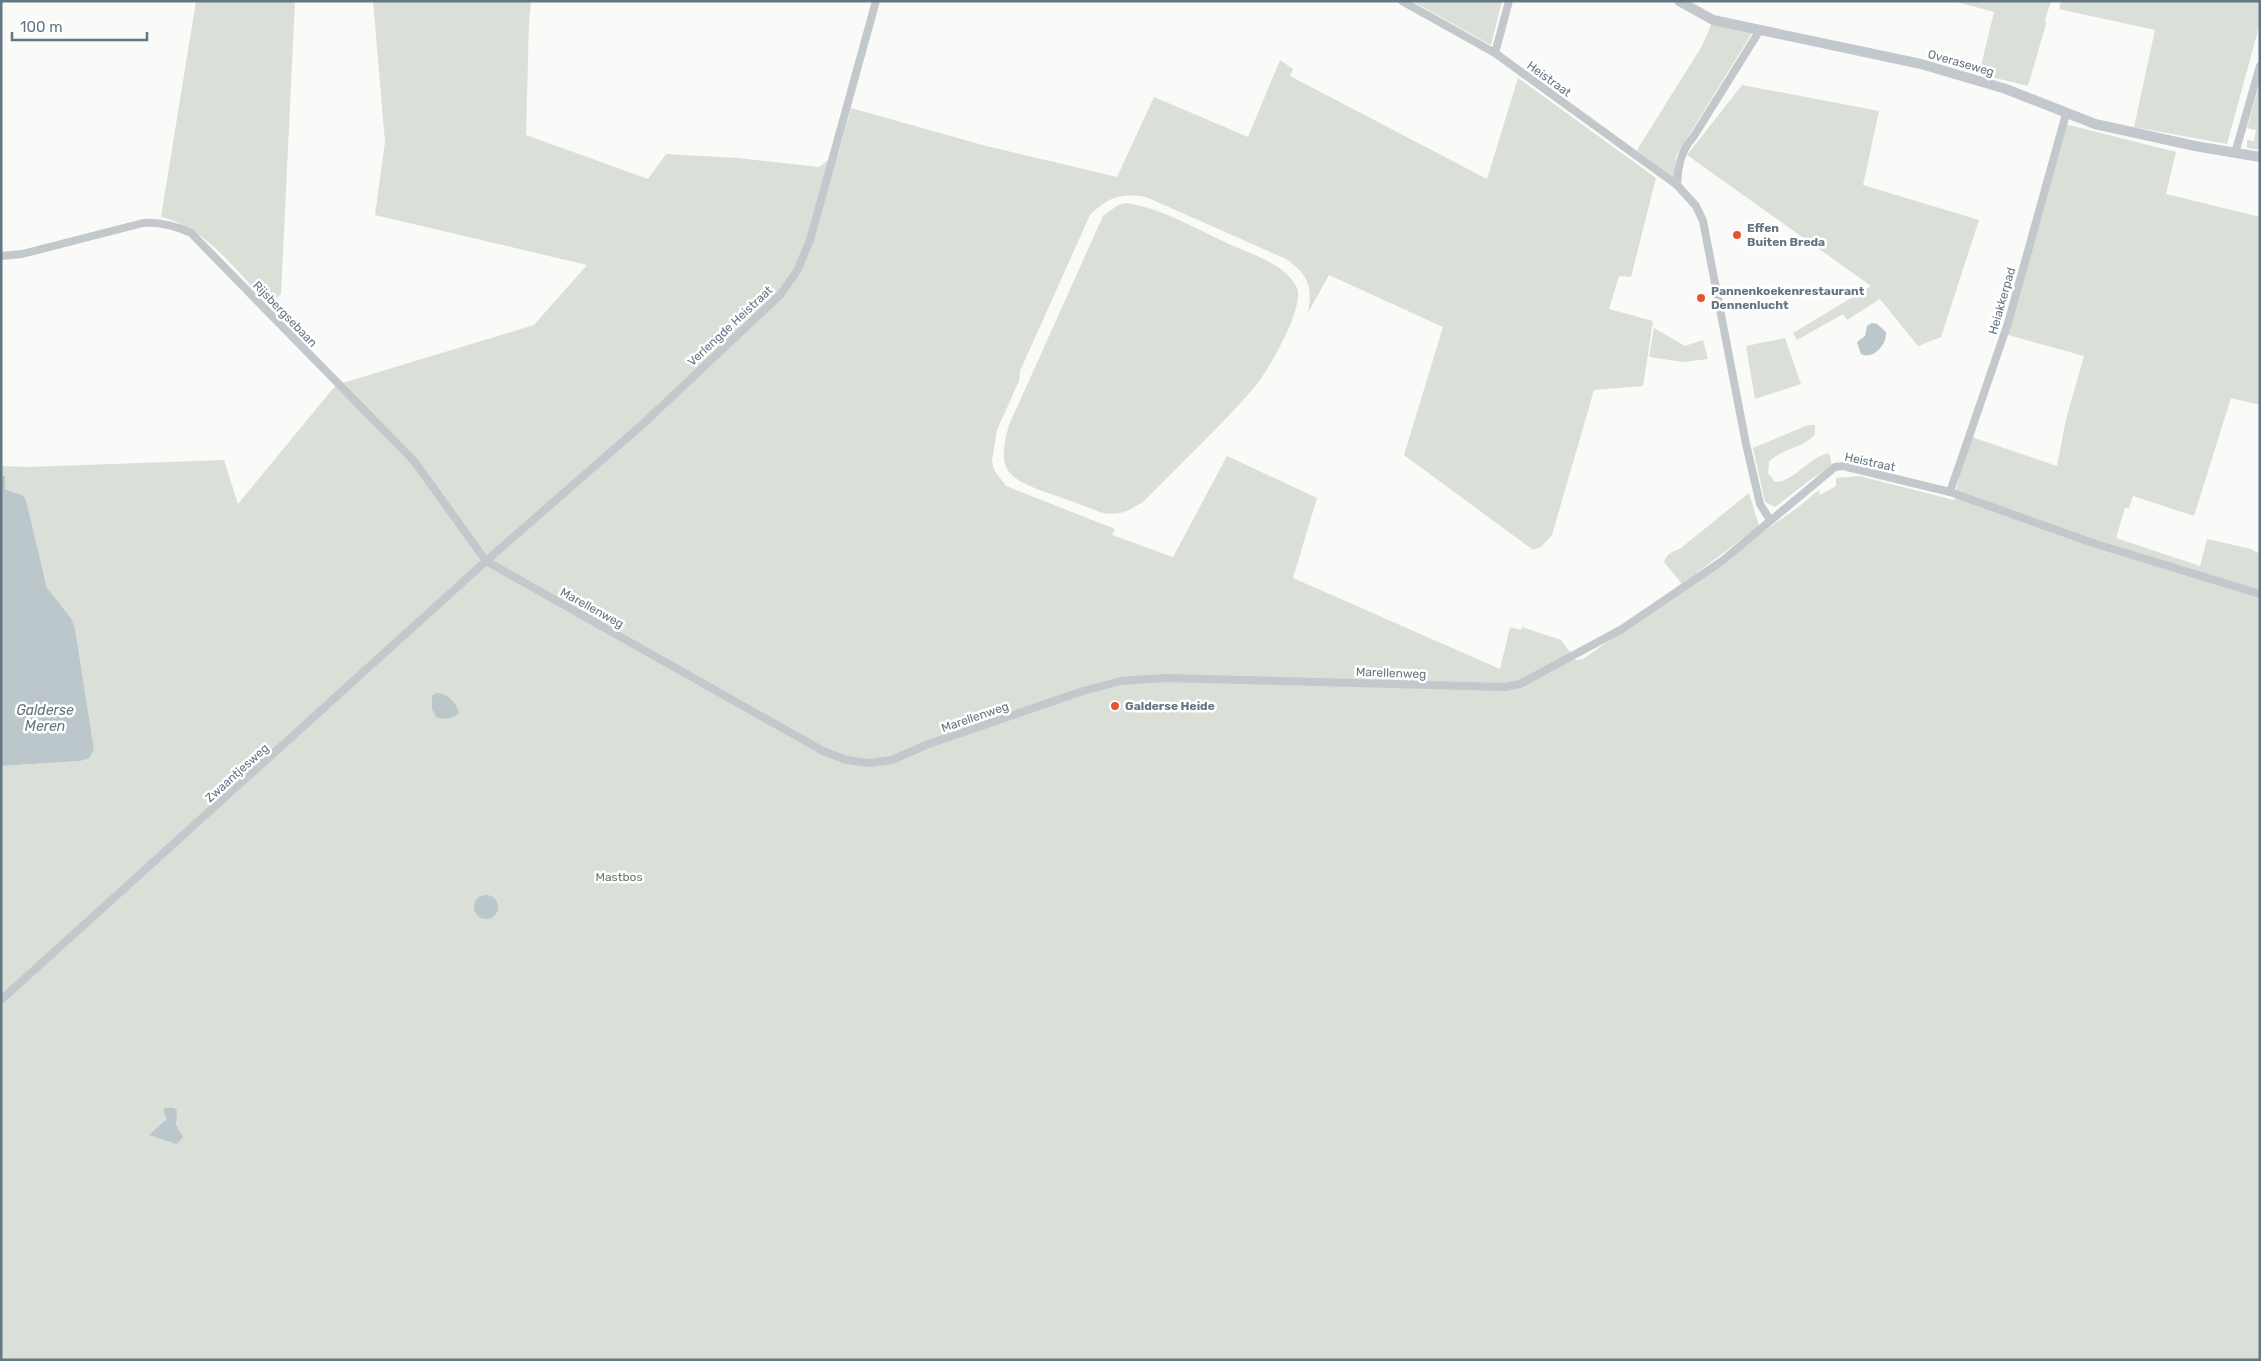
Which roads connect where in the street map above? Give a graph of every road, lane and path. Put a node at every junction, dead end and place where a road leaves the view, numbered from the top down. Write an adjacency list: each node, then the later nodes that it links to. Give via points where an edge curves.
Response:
1 (876, 1): 15 (street, Verlengde Heistraat, via 810,240 797,270 780,295 644,423)
2 (1402, 1): 6 (street, Heistraat)
3 (1509, 1): 6 (street)
4 (1679, 1): 5 (street, Overaseweg, via 1713,20)
5 (1760, 30): 8 (street, Overaseweg, via 1953,72 2006,89); 11 (street, via 1684,148 1677,168)
6 (1495, 53): 11 (street, Heistraat)
7 (2260, 66): 9 (street)
8 (2066, 114): 9 (street, Overaseweg, via 2104,126); 13 (street, Heiakkerpad, via 2008,323)
9 (2235, 153): 10 (street, Overaseweg)
10 (2260, 157)
11 (1676, 185): 14 (street, Heistraat, via 1696,206 1703,221 1746,444 1760,504)
12 (1, 256): 15 (street, Rijsbergsebaan, via 22,254 143,223 155,222 191,234 414,461)
13 (1950, 492): 14 (street, Heistraat, via 1843,466 1835,467); 16 (street, Heistraat, via 2096,544)
14 (1770, 520): 15 (street, Marellenweg, via 1722,561 1622,629 1520,684 1505,687 1165,678 1121,681 1083,691 892,760 870,763 846,760 823,750)
15 (486, 561): 17 (street, Zwaantjesweg)
16 (2260, 594)
17 (1, 1000)

